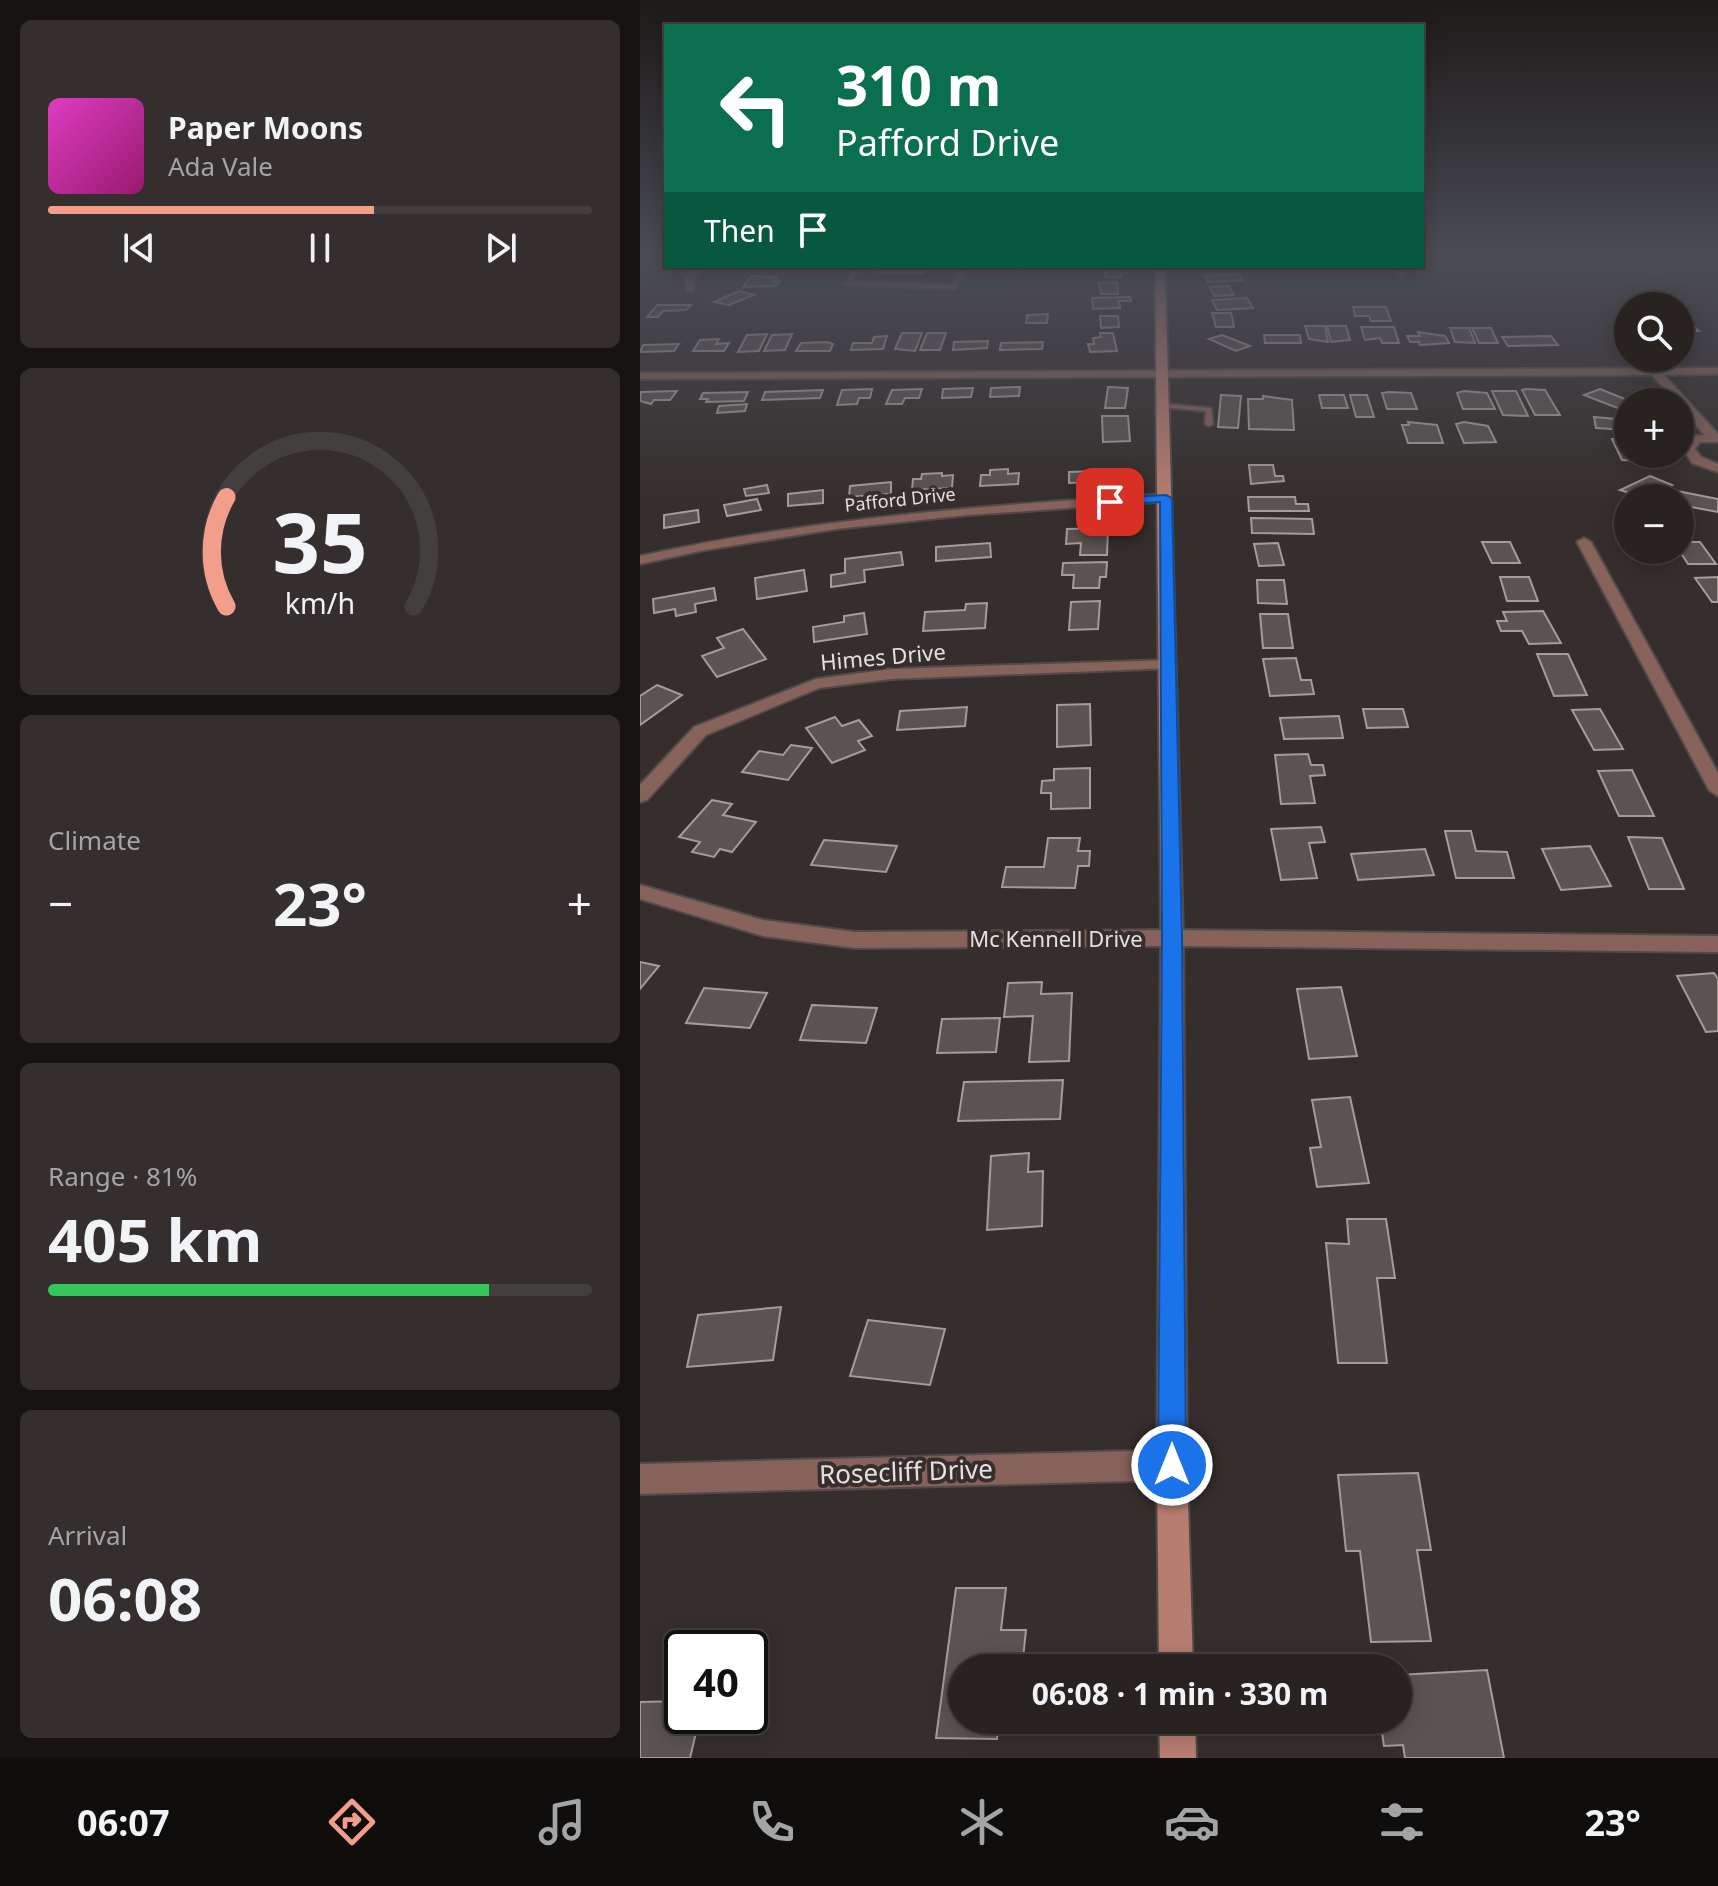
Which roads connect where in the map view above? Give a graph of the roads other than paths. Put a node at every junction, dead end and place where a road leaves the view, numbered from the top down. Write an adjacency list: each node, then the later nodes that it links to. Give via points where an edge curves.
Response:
1 (1163, 342): 2 (street)
2 (1164, 371): 3 (street); 7 (street); 8 (street)
3 (1614, 371)
4 (1694, 371): 5 (street)
5 (1718, 371)
6 (1656, 372): 10 (street)
7 (640, 376)
8 (1164, 406): 9 (lane, via 1209,406); 12 (street)
9 (1209, 424)
10 (1714, 437): 11 (street, via 1696,439 1689,449 1696,460)
11 (1718, 468)
12 (1166, 498): 14 (street, Pafford Drive, via 818,526); 15 (street)
13 (1584, 542): 16 (street)
14 (640, 560)
15 (1168, 665): 17 (street, Himes Drive, via 891,674 816,684 700,731); 19 (street)
16 (1718, 790)
17 (640, 796)
18 (640, 892): 19 (street, Mc Kennell Drive, via 763,928 855,940)
19 (1172, 938): 20 (street, Mc Kennell Drive); 21 (street)
20 (1718, 944)
21 (1172, 1465): 22 (street, Rosecliff Drive); 23 (street)
22 (640, 1479)
23 (1176, 1654)
24 (1177, 1734): 25 (street)
25 (1178, 1758)

